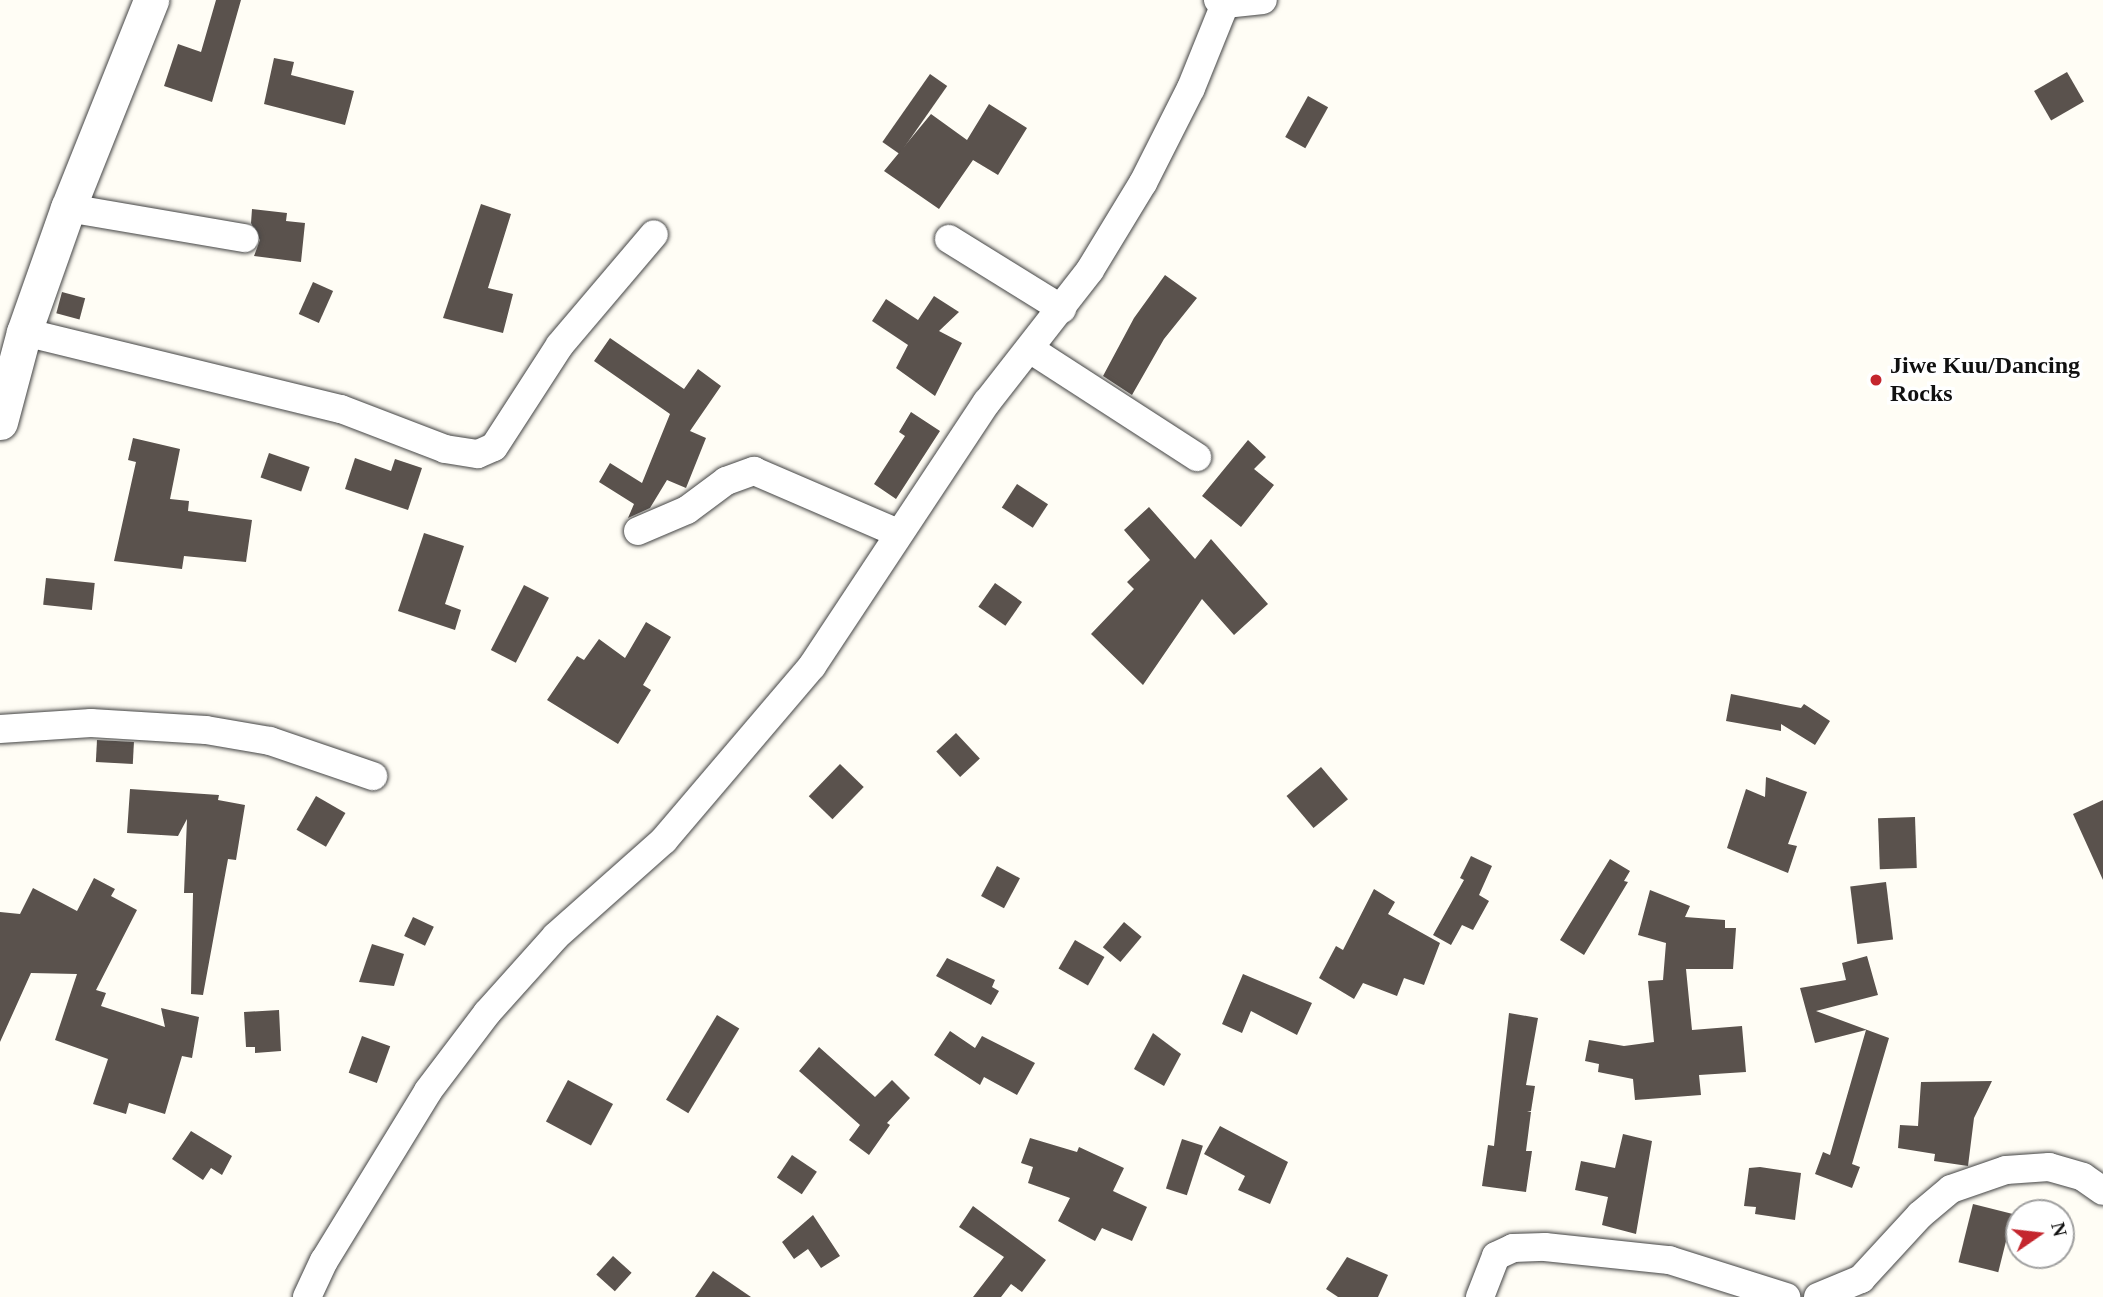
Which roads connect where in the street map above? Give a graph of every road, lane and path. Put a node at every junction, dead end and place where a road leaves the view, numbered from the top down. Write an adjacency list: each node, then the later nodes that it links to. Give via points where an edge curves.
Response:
1 (151, 0): 4 (street)
2 (1264, 0): 3 (street)
3 (1222, 2): 8 (street, via 1191,88 1143,183)
4 (68, 208): 6 (street); 9 (street)
5 (654, 234): 9 (street, via 560,345 494,447 478,454 445,449 341,409)
6 (244, 238)
7 (949, 239): 8 (street)
8 (1062, 309): 10 (street)
9 (24, 332): 11 (street)
10 (1030, 349): 12 (street); 14 (street, via 987,402)
11 (0, 422)
12 (1197, 457)
13 (638, 531): 14 (street, via 669,520 726,481 754,471)
14 (898, 533): 18 (street, via 812,666 732,764 664,840 556,936 479,1024 428,1091 381,1165)
15 (0, 729): 16 (street, via 90,723 206,730 270,741)
16 (373, 776)
17 (2103, 1191): 21 (street, via 2084,1177 2049,1167 2007,1170 1951,1189 1920,1214 1861,1279)
18 (307, 1297)
19 (1480, 1297): 20 (street, via 1496,1256 1513,1248 1545,1247 1669,1260)
20 (1786, 1297)
21 (1818, 1297)

